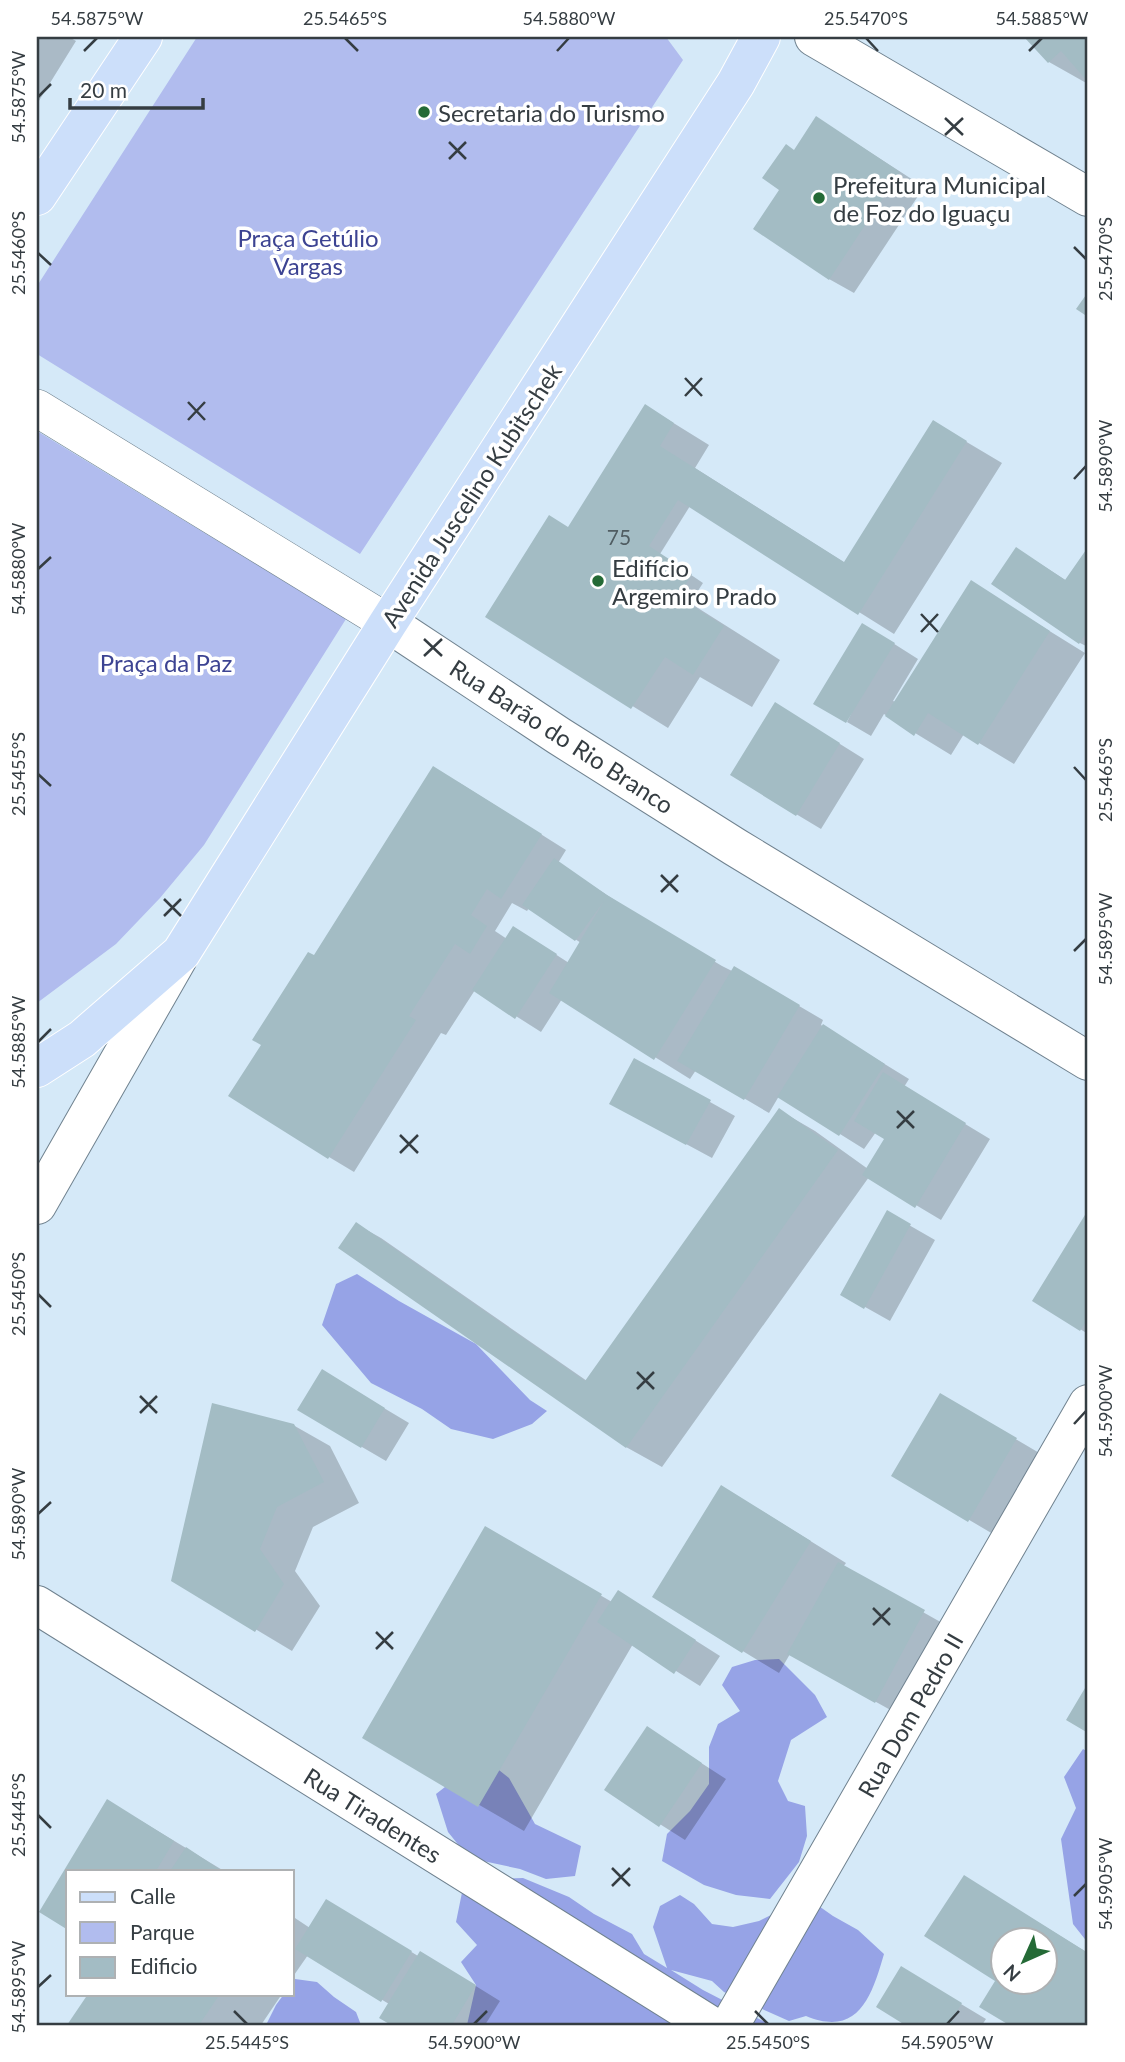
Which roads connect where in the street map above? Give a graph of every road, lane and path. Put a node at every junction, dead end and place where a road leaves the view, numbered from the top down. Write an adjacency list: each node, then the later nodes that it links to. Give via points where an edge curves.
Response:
1 (143, 37): 4 (main road)
2 (761, 37): 7 (main road, Avenida Juscelino Kubitschek, via 729,94)
3 (814, 37): 5 (street)
4 (37, 196)
5 (1088, 197)
6 (37, 408): 7 (street, Rua Barão do Rio Branco)
7 (388, 623): 8 (main road, Avenida Juscelino Kubitschek); 9 (street, Rua Barão do Rio Branco, via 735,847)
8 (181, 953): 10 (main road, Avenida Juscelino Kubitschek, via 82,1040); 11 (street, Avenida Juscelino Kubitschek)
9 (1088, 1061)
10 (37, 1068)
11 (37, 1205)
12 (1088, 1404): 15 (street, Rua Dom Pedro II)
13 (37, 1605): 14 (street, Rua Tiradentes)
14 (710, 2025)
15 (730, 2025)

